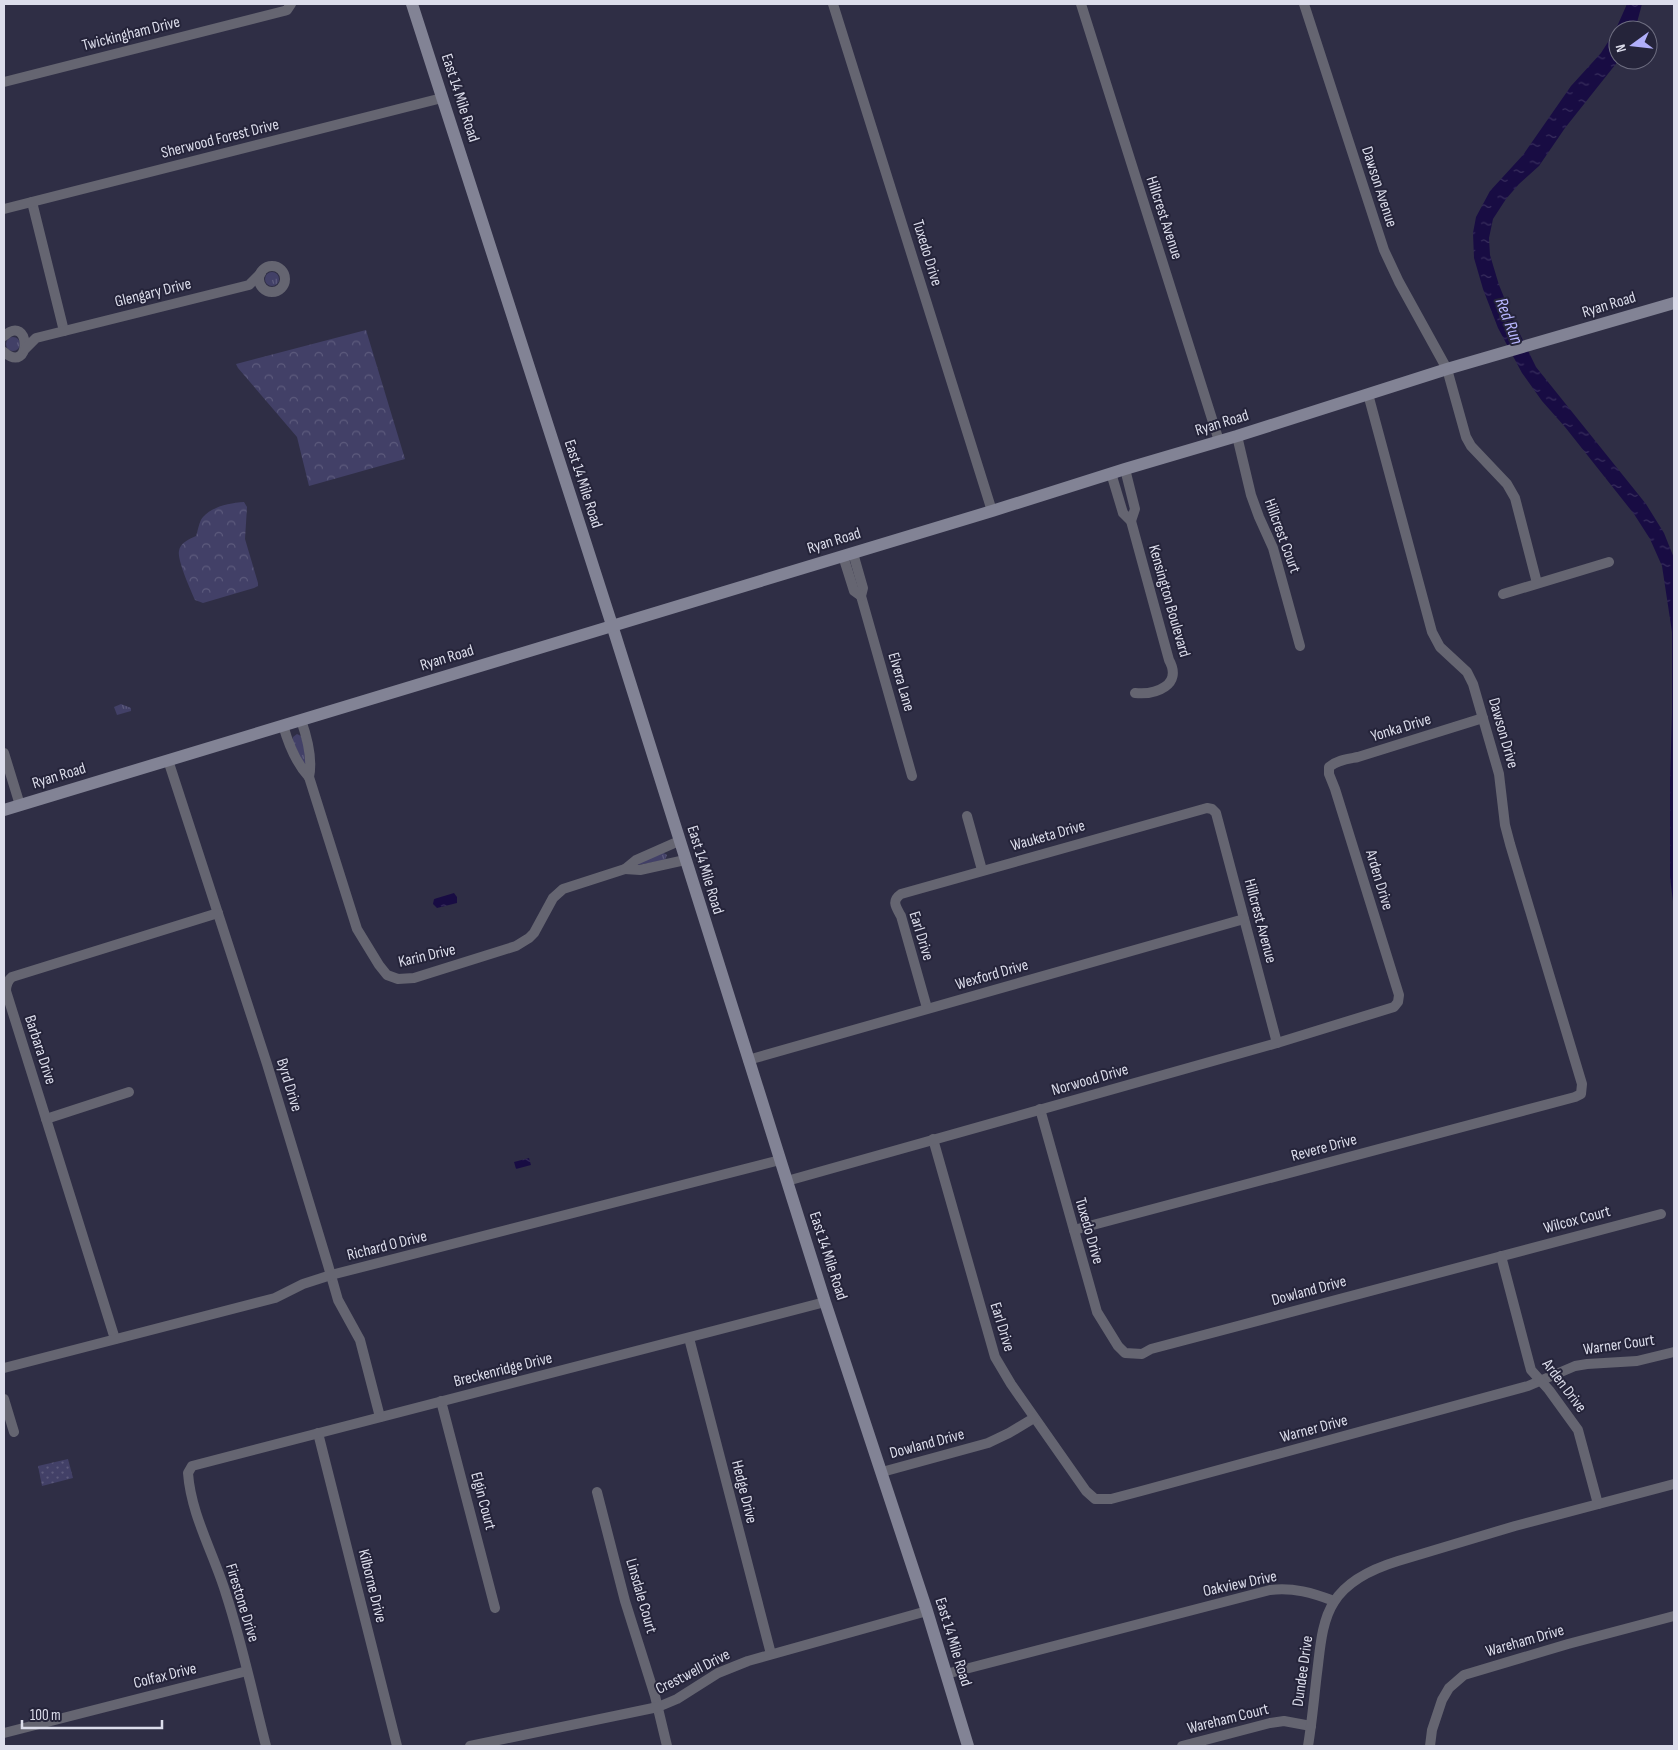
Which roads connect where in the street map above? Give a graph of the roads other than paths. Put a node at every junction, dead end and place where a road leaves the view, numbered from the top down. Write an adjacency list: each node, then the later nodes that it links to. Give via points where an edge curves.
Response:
1 (291, 4): 6 (street, Twickingham Drive, via 284,11)
2 (412, 4): 7 (main road, East 14 Mile Road)
3 (833, 4): 26 (street, Tuxedo Drive)
4 (1081, 4): 23 (street, Hillcrest Avenue)
5 (1304, 4): 20 (street, Dawson Avenue, via 1384,250)
6 (4, 82)
7 (442, 98): 8 (street, Sherwood Forest Drive); 32 (main road, East 14 Mile Road)
8 (32, 202): 9 (street, Sherwood Forest Drive); 14 (street)
9 (4, 209)
10 (260, 273): 11 (street); 12 (street); 12 (street, via 266,267 275,266 282,270 285,278 277,290)
11 (249, 284): 12 (street); 14 (street, Glengary Drive)
12 (264, 289)
13 (1674, 303): 20 (main road, Ryan Road)
14 (64, 331): 17 (street, Glengary Drive)
15 (21, 334): 16 (street, Glengary Drive, via 14,331); 17 (street, Glengary Drive); 18 (street, via 26,341)
16 (4, 336)
17 (36, 338): 18 (street)
18 (25, 349): 19 (street, via 16,356)
19 (4, 352)
20 (1448, 369): 21 (main road, Ryan Road); 30 (street, Dawson Avenue, via 1470,446 1507,484 1515,498)
21 (1368, 394): 22 (main road, Ryan Road); 35 (street, Dawson Drive, via 1432,632 1440,647 1471,678)
22 (1236, 436): 23 (main road, Ryan Road); 33 (street, Hillcrest Court, via 1251,495 1273,548)
23 (1219, 442): 24 (main road, Ryan Road)
24 (1125, 469): 25 (main road, Ryan Road); 27 (street, Kensington Boulevard, via 1136,509)
25 (1111, 473): 26 (main road, Ryan Road); 27 (street, Kensington Boulevard, via 1123,513)
26 (992, 510): 28 (main road, Ryan Road)
27 (1132, 521): 34 (street, Kensington Boulevard, via 1173,666 1169,683 1160,690)
28 (848, 554): 32 (main road, Ryan Road); 41 (street, Elvera Lane, via 863,588 860,596)
29 (1610, 562): 30 (street)
30 (1537, 583): 31 (street)
31 (1503, 594)
32 (612, 625): 36 (main road, Ryan Road); 47 (main road, East 14 Mile Road)
33 (1300, 646)
34 (1135, 693)
35 (1483, 718): 40 (street, Yonka Drive); 59 (street, Dawson Drive, via 1499,774 1505,825 1582,1084)
36 (301, 720): 37 (main road, Ryan Road); 42 (street, Karin Drive, via 311,767)
37 (283, 725): 39 (main road, Ryan Road); 42 (street, Karin Drive, via 298,762)
38 (4, 753): 43 (street)
39 (168, 760): 43 (main road, Ryan Road); 52 (street, Byrd Drive)
40 (1329, 767): 54 (street, Arden Drive, via 1396,983)
41 (912, 776)
42 (309, 777): 49 (street, Karin Drive, via 356,929 379,965 392,978 414,978 516,946 530,938 553,898 562,889)
43 (20, 805): 45 (main road, Ryan Road)
44 (1212, 809): 50 (street, Wauketa Drive); 53 (street, Hillcrest Avenue, via 1216,813)
45 (4, 810)
46 (967, 816): 50 (street)
47 (679, 841): 48 (main road, East 14 Mile Road); 49 (street, Karin Drive, via 636,860)
48 (685, 860): 49 (street, Karin Drive, via 640,870); 57 (main road, East 14 Mile Road)
49 (625, 869)
50 (982, 870): 51 (street, Wauketa Drive, via 900,894)
51 (894, 901): 55 (street, Earl Drive)
52 (218, 913): 61 (street, Barbara Drive, via 9,979 6,992); 68 (street, Byrd Drive)
53 (1244, 919): 55 (street, Wexford Drive); 56 (street, Hillcrest Avenue)
54 (1398, 1002): 56 (street, Norwood Drive, via 1390,1009)
55 (927, 1008): 57 (street, Wexford Drive)
56 (1277, 1043): 60 (street, Norwood Drive)
57 (748, 1060): 63 (main road, East 14 Mile Road)
58 (129, 1092): 61 (street)
59 (1581, 1094): 66 (street, Revere Drive)
60 (1040, 1109): 62 (street, Norwood Drive); 66 (street, Tuxedo Drive)
61 (46, 1119): 71 (street, Barbara Drive)
62 (933, 1139): 64 (street, Norwood Drive); 79 (street, Earl Drive, via 995,1357)
63 (780, 1160): 64 (main road, East 14 Mile Road); 68 (street, Richard O Drive)
64 (787, 1181): 69 (main road, East 14 Mile Road)
65 (1661, 1214): 67 (street, Wilcox Court)
66 (1074, 1230): 73 (street, Tuxedo Drive, via 1096,1312)
67 (1501, 1256): 73 (street, Dowland Drive, via 1150,1349 1142,1354); 75 (street, Arden Drive, via 1531,1370)
68 (331, 1275): 71 (street, Richard O Drive, via 275,1298); 78 (street, Byrd Drive, via 338,1300 360,1340)
69 (825, 1302): 70 (street, Breckenridge Drive); 83 (main road, East 14 Mile Road)
70 (689, 1338): 77 (street, Breckenridge Drive); 92 (street, Hedge Drive)
71 (115, 1339): 74 (street, Richard O Drive)
72 (1674, 1352): 75 (street, Warner Court, via 1637,1361 1575,1366)
73 (1125, 1353)
74 (4, 1368)
75 (1540, 1382): 86 (street, Warner Drive, via 1111,1499); 87 (street, Arden Drive, via 1578,1430)
76 (4, 1398): 80 (street)
77 (441, 1401): 78 (street, Breckenridge Drive); 89 (street, Elgin Court)
78 (380, 1417): 81 (street, Breckenridge Drive)
79 (1034, 1418): 83 (street, Dowland Drive, via 988,1443); 86 (street, Earl Drive)
80 (14, 1432)
81 (318, 1433): 82 (street, Breckenridge Drive, via 196,1464); 99 (street, Kilborne Drive)
82 (189, 1469): 93 (street, Firestone Drive, via 188,1477 201,1527 226,1591)
83 (882, 1472): 90 (main road, East 14 Mile Road)
84 (1674, 1484): 87 (street)
85 (597, 1492): 95 (street, Linsdale Court, via 625,1601)
86 (1095, 1499)
87 (1598, 1504): 88 (street, via 1382,1566 1354,1583)
88 (1334, 1601): 94 (street, Oakview Drive, via 1306,1591 1270,1590); 96 (street, Dundee Drive, via 1323,1636)
89 (495, 1608)
90 (927, 1611): 92 (street, Crestwell Drive); 94 (main road, East 14 Mile Road)
91 (1674, 1616): 105 (street, Wareham Drive, via 1464,1676 1449,1688 1442,1700)
92 (770, 1654): 95 (street, Crestwell Drive, via 718,1673)
93 (247, 1671): 97 (street, Colfax Drive); 98 (street, Firestone Drive)
94 (946, 1674): 102 (main road, East 14 Mile Road)
95 (658, 1707): 100 (street, Crestwell Drive); 101 (street, Linsdale Court)
96 (1311, 1726): 103 (street, Wareham Court, via 1284,1721 1270,1723); 104 (street, Dundee Drive)
97 (4, 1733)
98 (266, 1746)
99 (397, 1746)
100 (470, 1746)
101 (667, 1746)
102 (968, 1746)
103 (1182, 1746)
104 (1308, 1746)
105 (1430, 1746)

